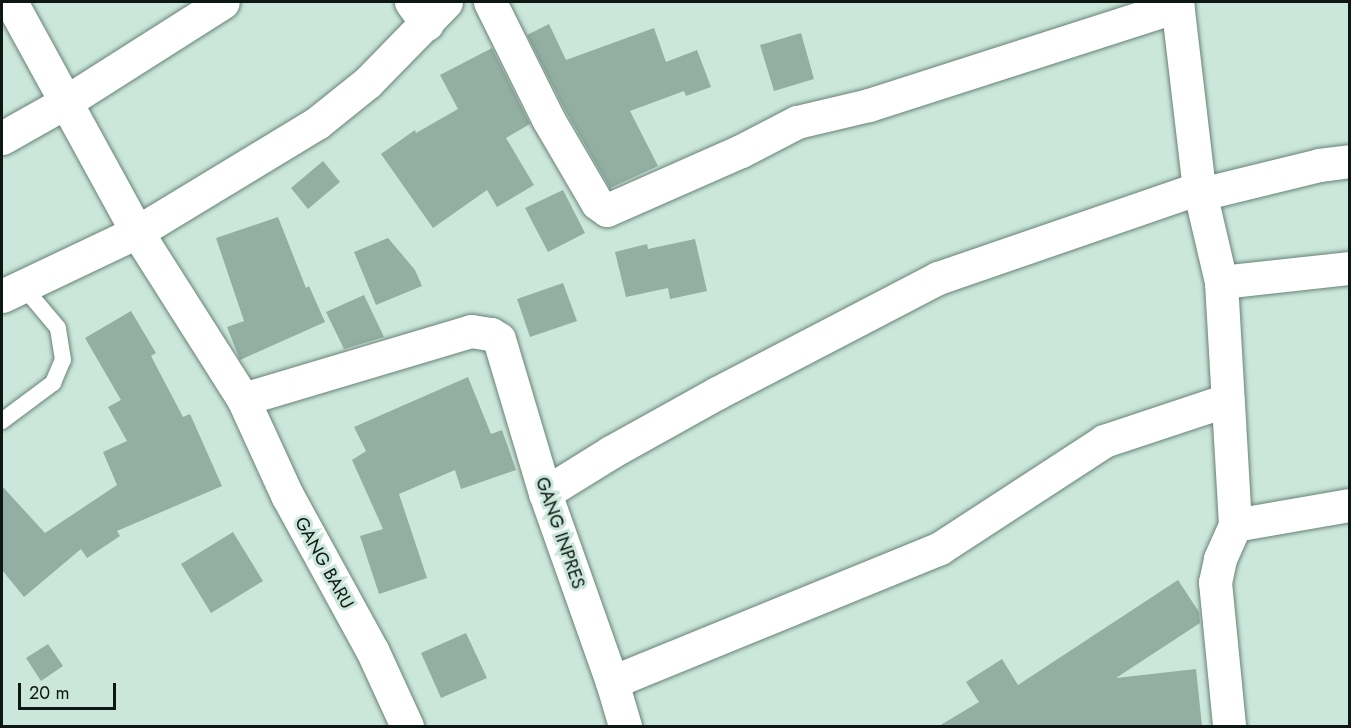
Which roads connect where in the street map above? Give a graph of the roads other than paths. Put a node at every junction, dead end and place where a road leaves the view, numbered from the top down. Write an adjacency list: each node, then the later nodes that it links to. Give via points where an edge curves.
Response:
1 (11, 2): 6 (street, GANG BARU)
2 (223, 2): 6 (street)
3 (490, 2): 4 (street, via 548,119 597,203 607,210 797,122 869,105)
4 (1177, 4): 9 (street)
5 (428, 9): 10 (street, via 367,83 317,123)
6 (64, 103): 7 (street); 10 (street, GANG BARU)
7 (2, 138)
8 (1350, 161): 9 (street)
9 (1200, 191): 12 (street); 17 (street, via 938,278 717,393)
10 (137, 232): 13 (street); 14 (street, GANG BARU)
11 (1350, 268): 12 (street)
12 (1221, 282): 15 (street)
13 (11, 290): 16 (lane, via 58,328 63,360 53,383)
14 (243, 399): 17 (street, GANG INPRES, via 471,331 491,334 499,339); 21 (street, GANG BARU, via 287,495 372,650)
15 (1227, 400): 19 (street); 20 (street, via 1104,441 940,548)
16 (2, 421)
17 (545, 493): 20 (street, GANG INPRES)
18 (1350, 505): 19 (street)
19 (1235, 525): 23 (street, via 1215,582)
20 (612, 682): 22 (street, GANG INPRES)
21 (407, 726)
22 (625, 726)
23 (1229, 726)

